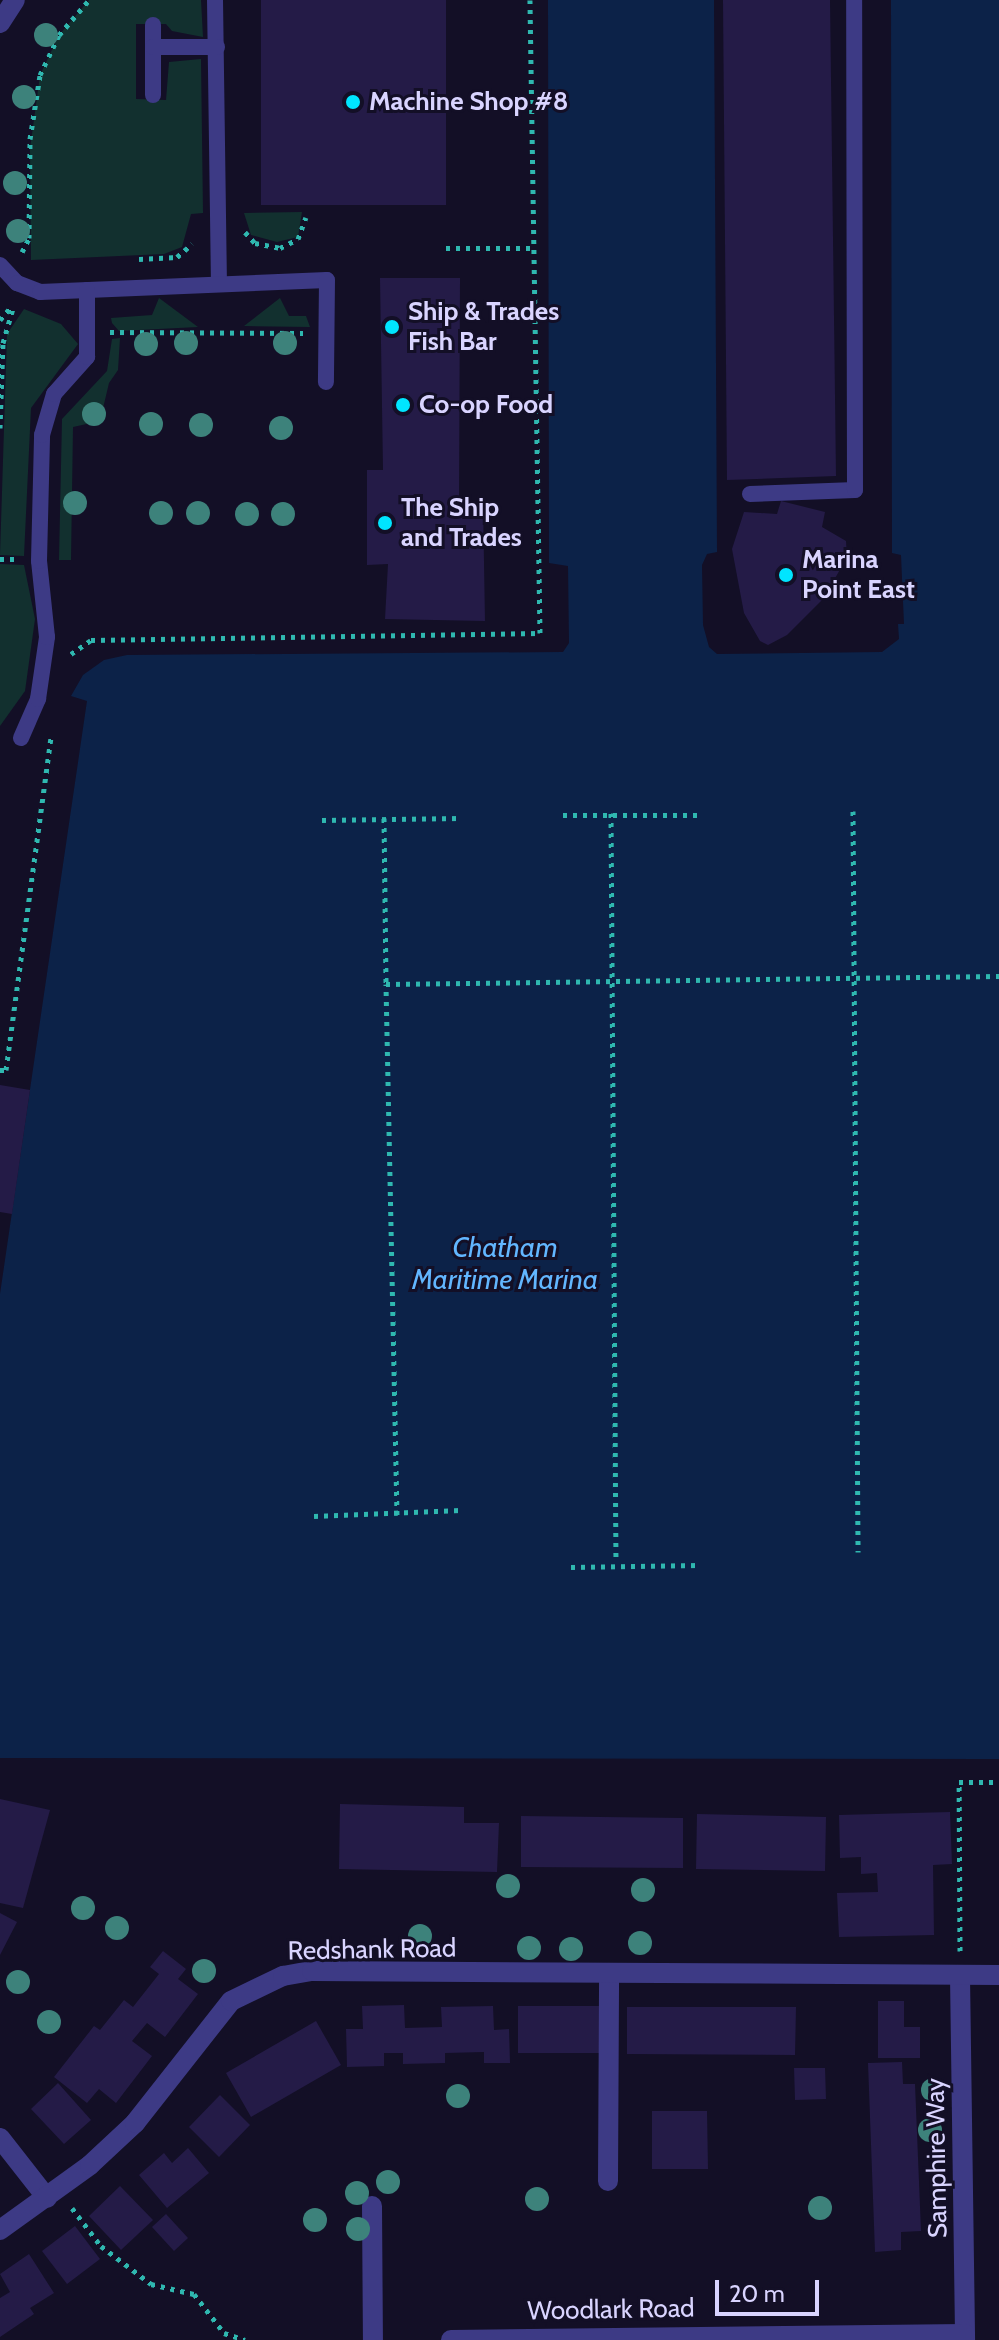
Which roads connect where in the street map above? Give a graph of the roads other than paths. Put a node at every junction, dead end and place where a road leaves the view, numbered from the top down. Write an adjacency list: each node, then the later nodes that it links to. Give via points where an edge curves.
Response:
1 (15, 0): 4 (street)
2 (215, 0): 7 (lane)
3 (854, 0): 13 (lane, via 855,490)
4 (0, 23)
5 (153, 25): 6 (lane)
6 (153, 47): 7 (lane); 8 (lane)
7 (217, 47): 10 (lane)
8 (153, 95)
9 (0, 265): 11 (lane, via 17,283 40,292)
10 (219, 281): 11 (lane); 12 (lane, via 327,280)
11 (87, 290): 14 (lane, via 87,357 54,394 42,435 39,561 47,637 38,699)
12 (326, 382)
13 (750, 494)
14 (21, 738)
15 (999, 1975): 17 (street, Redshank Road)
16 (609, 1976): 17 (street, Redshank Road); 19 (street); 20 (street, Redshank Road, via 312,1971 262,1982 231,2001 135,2123)
17 (960, 1976): 23 (street, Samphire Way)
18 (0, 2138): 20 (street)
19 (608, 2181)
20 (52, 2193): 22 (street, Redshank Road)
21 (372, 2206): 24 (street)
22 (0, 2230)
23 (965, 2337): 25 (street, Woodlark Road)
24 (373, 2340)
25 (451, 2340)

